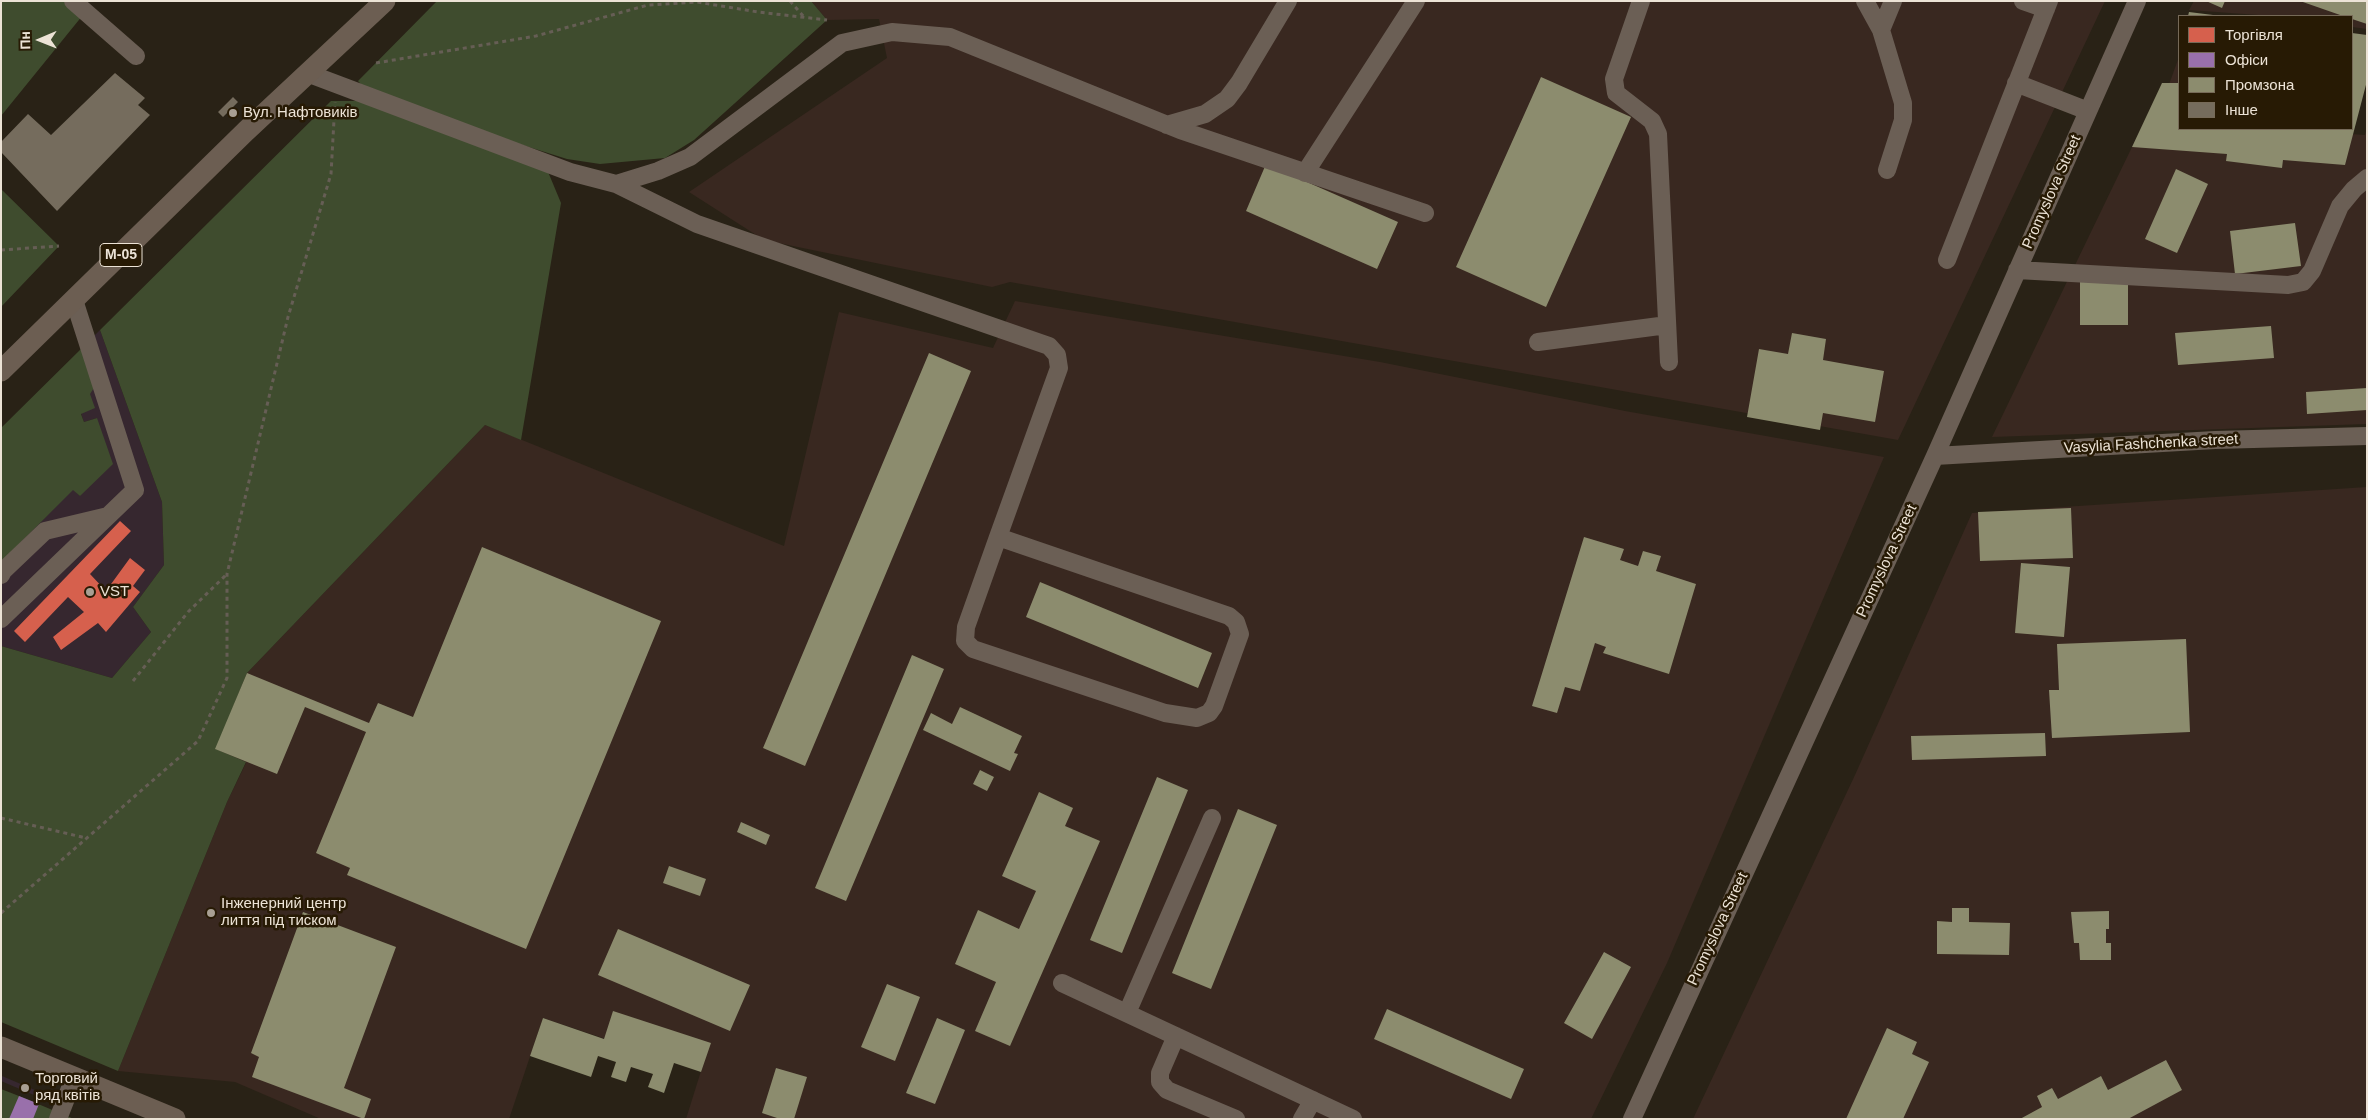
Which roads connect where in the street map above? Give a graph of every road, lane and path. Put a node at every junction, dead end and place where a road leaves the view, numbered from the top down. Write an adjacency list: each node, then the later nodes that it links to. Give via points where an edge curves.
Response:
1 (73, 1): 15 (street)
2 (385, 1): 17 (main road, М-05)
3 (790, 1): 12 (path)
4 (1288, 1): 21 (street, via 1240,83 1227,99 1205,114)
5 (1416, 1): 23 (street)
6 (1641, 1): 32 (street, via 1614,79 1616,93 1652,121 1658,134)
7 (1865, 1): 14 (street)
8 (2023, 1): 11 (street)
9 (2137, 1): 20 (street, Promyslova Street)
10 (1896, 2): 14 (street)
11 (2047, 5): 18 (street)
12 (804, 17): 13 (path); 16 (path, via 697,2 648,5 536,36)
13 (827, 20)
14 (1881, 30): 22 (street, via 1904,111)
15 (136, 56)
16 (376, 62)
17 (307, 73): 25 (street, via 570,172); 31 (main road, М-05)
18 (2016, 83): 20 (street); 29 (street)
19 (335, 101): 40 (path, via 330,174 288,317)
20 (2088, 111): 30 (street, Promyslova Street)
21 (1167, 125): 23 (street); 25 (street, via 950,37 892,32 842,43 690,157)
22 (1887, 170)
23 (1305, 172): 26 (street)
24 (2367, 178): 30 (street, via 2340,206 2312,271 2303,282 2288,284)
25 (616, 184): 39 (street, via 697,224 1048,346 1057,355 1059,368)
26 (1425, 212)
27 (59, 246): 28 (path)
28 (1, 250)
29 (1947, 260)
30 (2018, 270): 37 (street, Promyslova Street)
31 (74, 300): 35 (main road, М-05); 38 (street, via 135,490)
32 (1668, 325): 33 (street); 34 (street)
33 (1538, 342)
34 (1669, 362)
35 (1, 372)
36 (2367, 436): 37 (street, Vasylia Fashchenka street, via 2215,440)
37 (1935, 456): 59 (street, Promyslova Street)
38 (109, 515): 41 (street, via 45,531); 42 (street)
39 (998, 537): 39 (street, via 1230,616 1240,634 1209,713 1197,718 1165,713 973,649 965,641 966,627)
40 (227, 574): 43 (path, via 188,612); 46 (path, via 227,678 198,741)
41 (1, 575)
42 (1, 619)
43 (133, 681)
44 (1, 818): 46 (path)
45 (1212, 818): 49 (street)
46 (86, 838): 47 (path)
47 (1, 913)
48 (1062, 983): 49 (street)
49 (1127, 1013): 50 (street)
50 (1176, 1036): 53 (street); 56 (street, via 1160,1073 1160,1082 1167,1090)
51 (1, 1047): 52 (main road)
52 (74, 1078): 54 (street); 55 (main road)
53 (1313, 1100): 57 (street); 58 (street)
54 (59, 1116)
55 (175, 1119)
56 (1236, 1119)
57 (1302, 1119)
58 (1352, 1119)
59 (1632, 1119)

